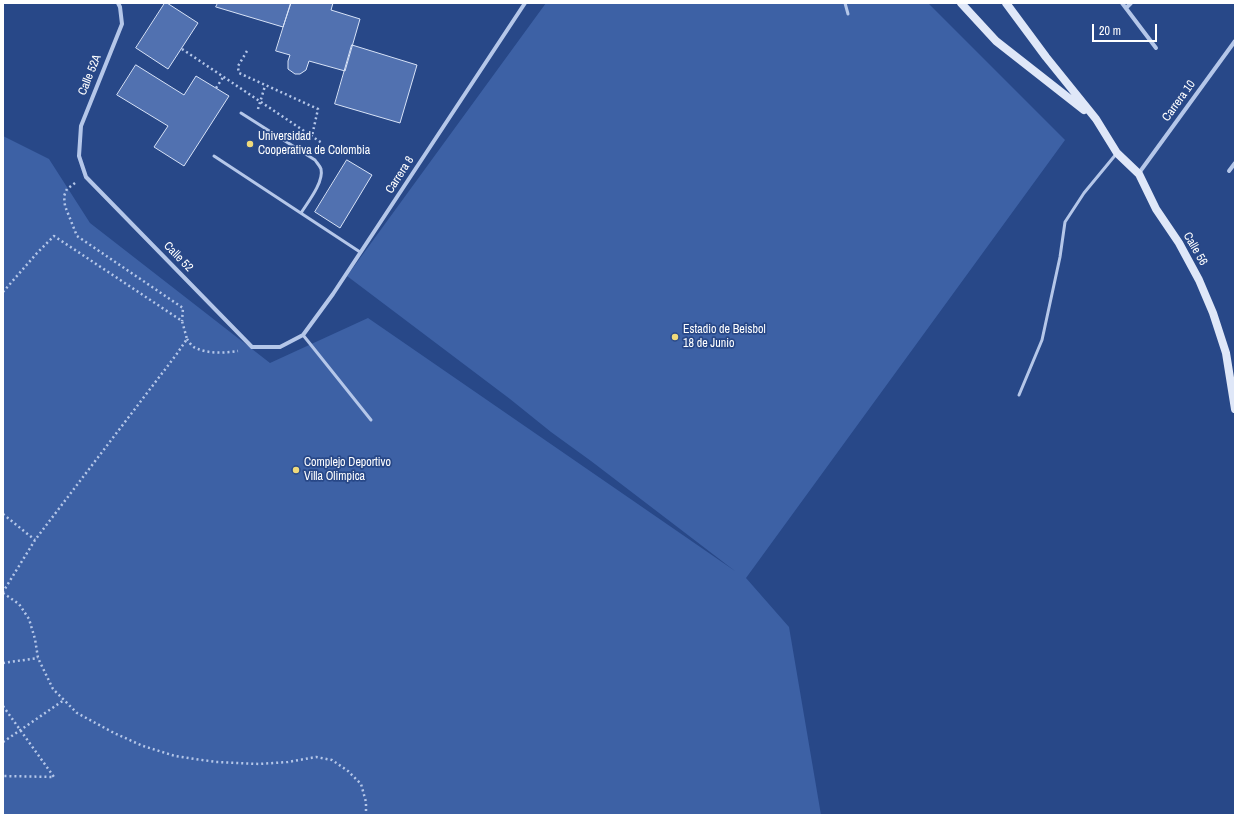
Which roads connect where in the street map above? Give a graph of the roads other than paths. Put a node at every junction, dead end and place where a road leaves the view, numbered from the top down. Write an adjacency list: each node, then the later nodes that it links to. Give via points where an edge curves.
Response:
1 (118, 3): 15 (street, Calle 52A, via 122,24 81,126)
2 (525, 3): 21 (street, Carrera 8)
3 (845, 3): 9 (lane)
4 (961, 3): 13 (street, Calle 56, via 996,41)
5 (1006, 3): 13 (street, Calle 56)
6 (1122, 3): 8 (street)
7 (1131, 3): 8 (street)
8 (1126, 8): 11 (street)
9 (848, 14)
10 (1235, 41): 19 (street, Carrera 10)
11 (1156, 48)
12 (241, 113): 20 (lane, via 315,160 320,168 321,177)
13 (1096, 120): 14 (street, Calle 56)
14 (1117, 153): 19 (street, Calle 56); 24 (lane, via 1084,193 1065,222 1042,340)
15 (80, 156): 23 (street, Calle 52, via 86,177 252,347)
16 (214, 156): 20 (lane)
17 (1235, 163): 18 (street)
18 (1229, 171)
19 (1139, 174): 25 (street, Calle 56, via 1156,209 1199,280 1213,313 1226,353)
20 (301, 213): 21 (lane)
21 (360, 252): 22 (street, Carrera 8)
22 (303, 335): 23 (street, Carrera 8); 26 (lane)
23 (280, 347)
24 (1019, 395)
25 (1235, 409)
26 (371, 420)

